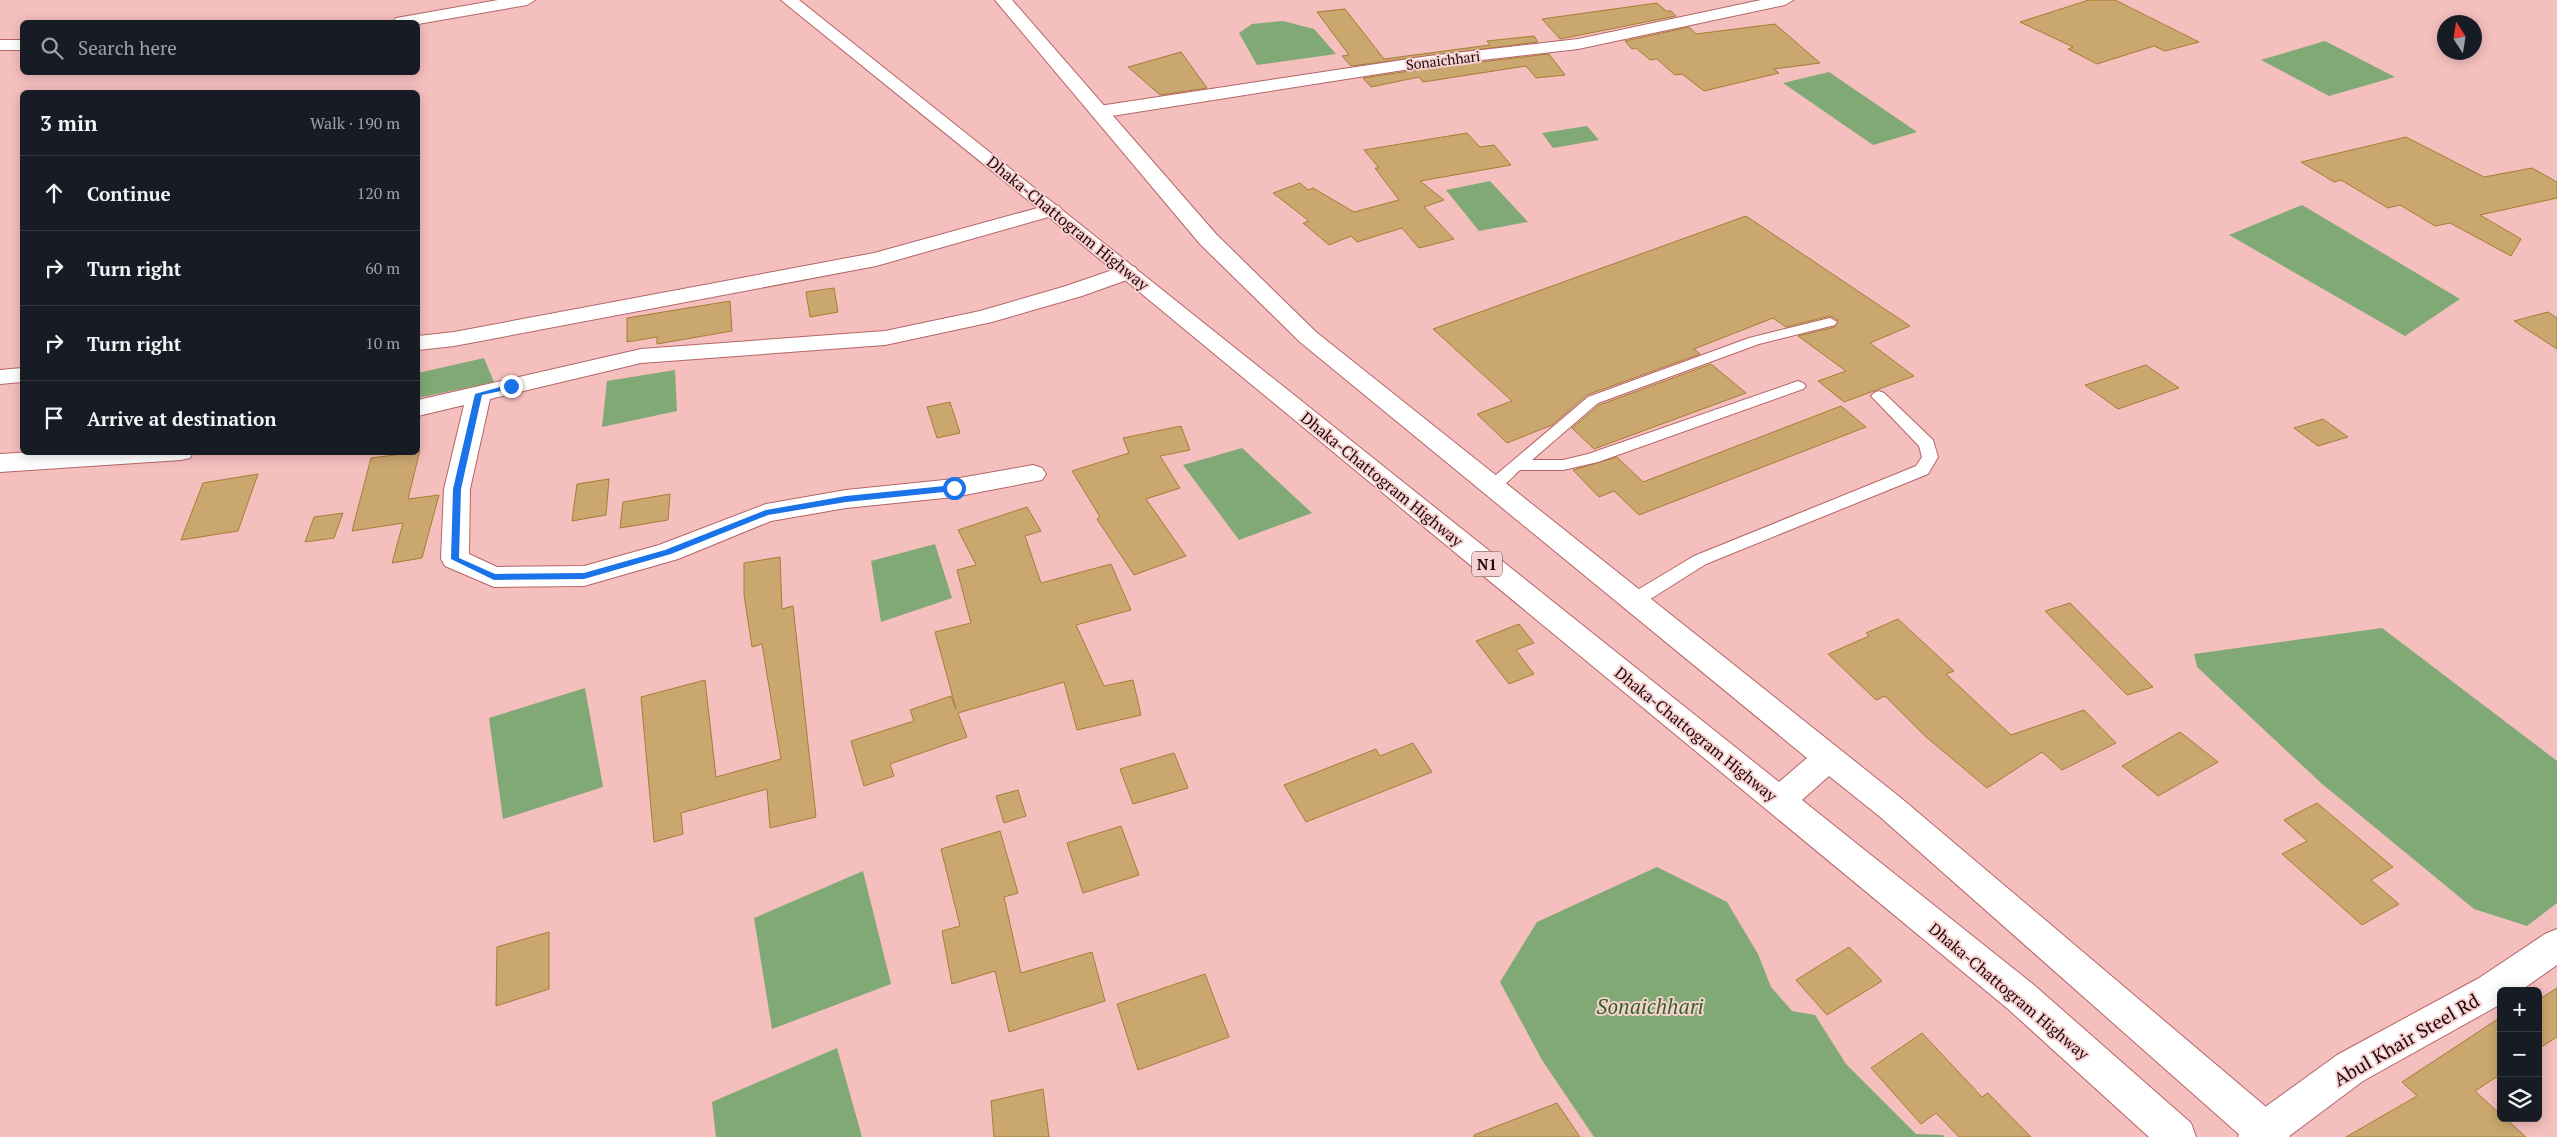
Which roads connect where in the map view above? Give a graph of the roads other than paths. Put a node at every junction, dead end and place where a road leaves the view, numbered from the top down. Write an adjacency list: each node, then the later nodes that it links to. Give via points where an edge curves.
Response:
1 (789, 0): 9 (main road, Dhaka-Chattogram Highway / N1)
2 (1003, 0): 8 (main road)
3 (1785, 0): 8 (main road, Sonaichhari, via 1578,44 1419,63)
4 (518, 1): 5 (main road)
5 (413, 20)
6 (0, 45): 7 (main road)
7 (20, 45)
8 (1098, 112): 23 (main road, via 1208,239 1308,337)
9 (1052, 210): 10 (main road, Dhaka-Chattogram Highway / N1); 12 (main road, via 876,258 454,339)
10 (1127, 272): 16 (main road, via 984,317 885,338 641,356); 26 (main road, Dhaka-Chattogram Highway / N1)
11 (1830, 322): 21 (lane, via 1754,341 1593,400)
12 (420, 343)
13 (20, 375): 14 (main road)
14 (0, 377)
15 (1798, 386): 21 (lane, via 1592,458 1563,465)
16 (479, 394): 18 (main road); 22 (main road, via 457,489 455,559 494,577 584,576 668,552 766,513)
17 (1879, 396): 24 (lane, via 1927,444 1930,457 1922,470 1700,560)
18 (420, 408)
19 (132, 455): 20 (main road)
20 (0, 463)
21 (1516, 465): 23 (lane)
22 (1033, 474)
23 (1492, 485): 24 (main road)
24 (1635, 600): 25 (main road)
25 (1829, 758): 26 (main road); 28 (main road, via 1890,807)
26 (1778, 801): 29 (main road, Dhaka-Chattogram Highway / N1, via 2021,997)
27 (2557, 945): 28 (main road, Abul Khair Steel Rd, via 2492,990 2350,1068)
28 (2264, 1135)
29 (2177, 1137)

